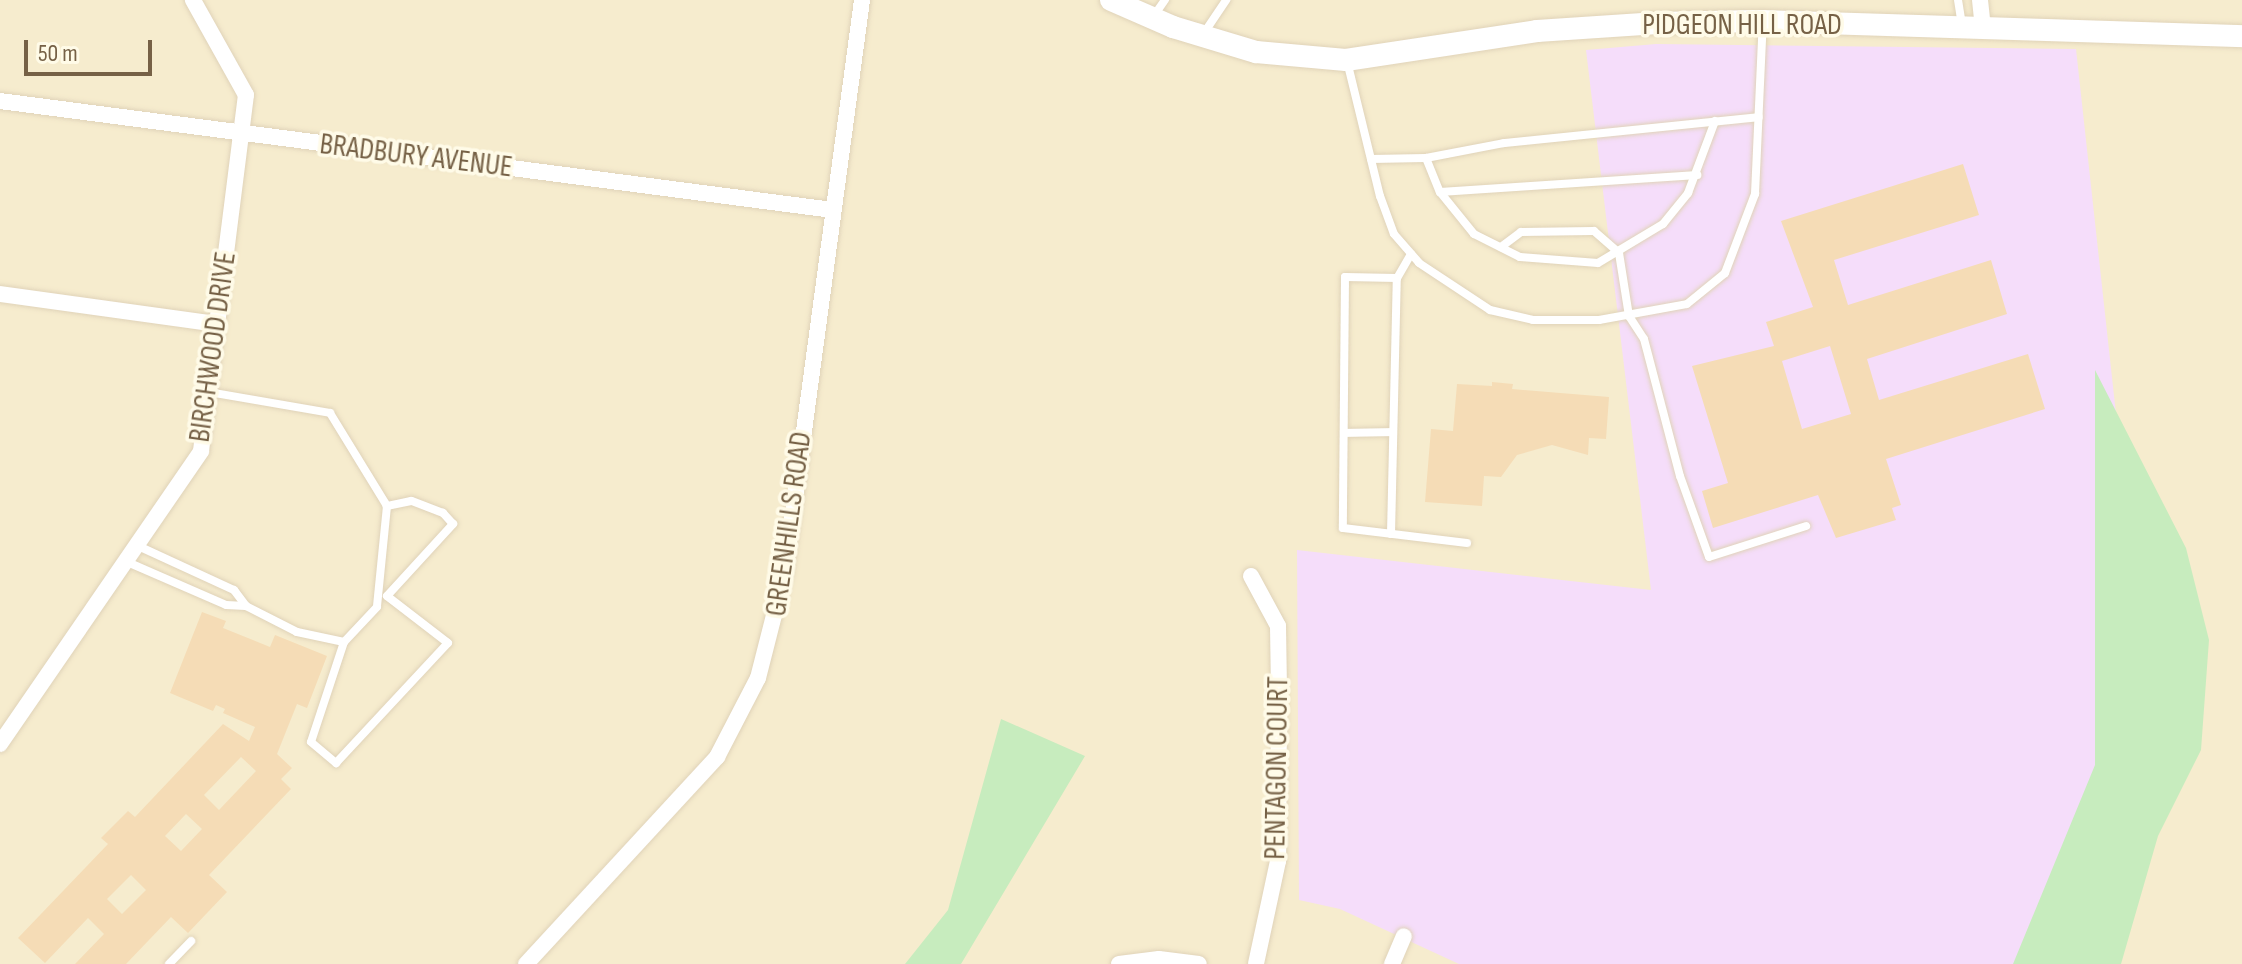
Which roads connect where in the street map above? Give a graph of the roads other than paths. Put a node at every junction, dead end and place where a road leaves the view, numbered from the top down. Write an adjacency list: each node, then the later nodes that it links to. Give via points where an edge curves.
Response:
1 (193, 0): 16 (street, BIRCHWOOD DRIVE, via 246,95)
2 (862, 0): 21 (street, GREENHILLS ROAD)
3 (1111, 0): 7 (street, PIDGEON HILL ROAD)
4 (1226, 0): 10 (lane)
5 (1958, 0): 9 (lane)
6 (1980, 0): 9 (street)
7 (1159, 9): 10 (street, PIDGEON HILL ROAD)
8 (1763, 21): 9 (street, PIDGEON HILL ROAD); 12 (street, PIDGEON HILL ROAD, via 1537,31); 14 (lane)
9 (1973, 29): 11 (street, PIDGEON HILL ROAD)
10 (1202, 36): 12 (street, PIDGEON HILL ROAD, via 1256,52)
11 (2242, 36)
12 (1346, 60): 18 (lane)
13 (0, 101): 16 (street, BRADBURY AVENUE)
14 (1759, 117): 15 (lane); 27 (lane, via 1755,194 1725,273 1687,304)
15 (1715, 121): 17 (lane, via 1504,143); 19 (lane)
16 (244, 133): 21 (street, BRADBURY AVENUE); 28 (street, BIRCHWOOD DRIVE)
17 (1426, 158): 18 (lane); 20 (lane)
18 (1371, 159): 24 (lane, via 1394,234)
19 (1697, 175): 20 (lane); 23 (lane, via 1663,224)
20 (1440, 192): 22 (lane, via 1474,234)
21 (832, 210): 45 (street, GREENHILLS ROAD, via 785,572 758,678 717,757)
22 (1501, 247): 23 (lane, via 1548,263 1598,263); 23 (lane, via 1521,232 1594,231)
23 (1619, 253): 27 (lane)
24 (1411, 254): 25 (lane); 27 (lane, via 1490,310 1533,320)
25 (1397, 278): 30 (lane); 31 (lane, via 1345,277)
26 (0, 294): 28 (street)
27 (1629, 316): 33 (lane, via 1644,339 1680,476 1709,557)
28 (217, 324): 29 (street, BIRCHWOOD DRIVE)
29 (208, 392): 32 (lane, via 330,413); 36 (street, BIRCHWOOD DRIVE, via 201,451)
30 (1393, 432): 31 (lane); 34 (lane)
31 (1344, 433): 34 (lane, via 1343,528)
32 (387, 506): 40 (lane, via 377,607); 40 (lane, via 411,501 443,513 453,524 387,596 448,643 336,763 311,742)
33 (1806, 526)
34 (1391, 534): 35 (lane)
35 (1467, 543)
36 (136, 545): 37 (street, BIRCHWOOD DRIVE); 39 (lane, via 234,590)
37 (125, 561): 39 (lane, via 226,605); 41 (street, BIRCHWOOD DRIVE)
38 (1251, 576): 48 (street, PENTAGON COURT, via 1278,626 1279,692 1278,861)
39 (246, 606): 40 (lane, via 297,632)
40 (344, 642)
41 (0, 744)
42 (1404, 936): 49 (street)
43 (191, 941): 44 (lane)
44 (169, 964)
45 (526, 964)
46 (1119, 964): 47 (street, via 1159,959)
47 (1199, 964)
48 (1256, 964)
49 (1392, 964)

